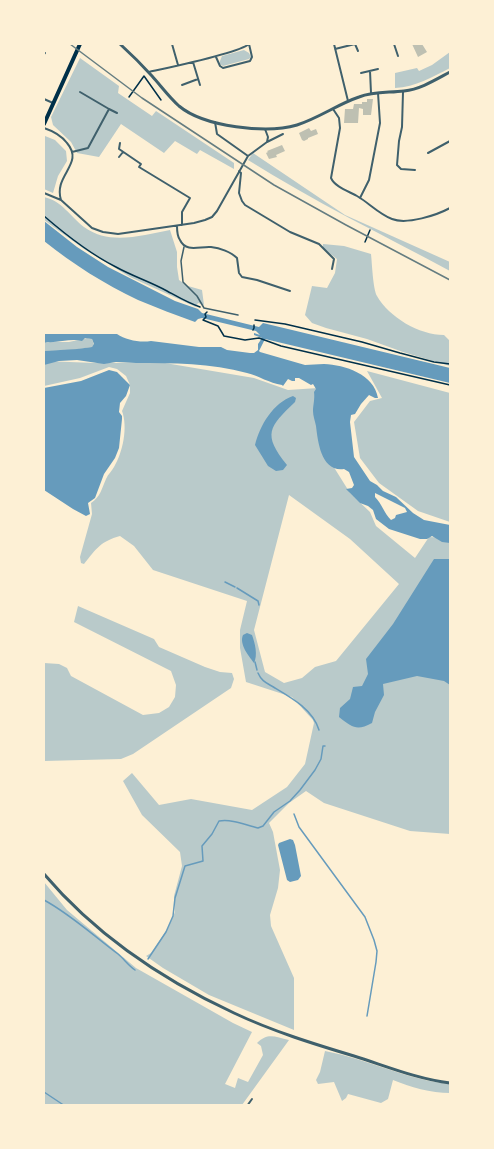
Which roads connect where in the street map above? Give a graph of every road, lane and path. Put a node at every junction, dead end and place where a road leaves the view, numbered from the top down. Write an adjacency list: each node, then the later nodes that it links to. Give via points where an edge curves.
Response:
1 (80, 44): 30 (main road)
2 (120, 44): 16 (street)
3 (172, 44): 13 (street)
4 (249, 44): 10 (street); 10 (street, via 250,61 222,67)
5 (334, 44): 8 (street)
6 (355, 44): 8 (street); 9 (street)
7 (394, 44): 11 (street)
8 (335, 50): 29 (street)
9 (358, 51)
10 (216, 56): 12 (street)
11 (398, 56)
12 (192, 62): 13 (street); 19 (street)
13 (178, 65): 16 (street)
14 (378, 69): 15 (street)
15 (370, 71): 18 (street); 24 (street)
16 (148, 72): 34 (street, via 183,109)
17 (450, 72): 22 (street, via 423,87)
18 (361, 74)
19 (198, 79): 20 (street); 21 (street)
20 (182, 85)
21 (200, 85)
22 (403, 91): 25 (street); 47 (street, via 397,162 402,169)
23 (80, 92): 31 (street)
24 (371, 93): 25 (street); 29 (street)
25 (378, 93): 49 (street, via 380,123 369,180)
26 (129, 97): 28 (path, via 144,76)
27 (44, 99): 30 (street)
28 (161, 100)
29 (348, 101): 32 (street)
30 (53, 103): 35 (main road)
31 (109, 109): 33 (street); 41 (street, via 88,148)
32 (333, 109): 36 (street, via 305,122); 49 (street, via 340,128 331,178)
33 (117, 113)
34 (215, 122): 36 (street); 45 (street, via 217,134)
35 (44, 126): 41 (street, via 63,138)
36 (265, 129): 39 (street)
37 (283, 134): 39 (street)
38 (450, 141): 43 (street)
39 (267, 142): 45 (street)
40 (120, 143): 42 (street)
41 (72, 152): 50 (street, via 72,161 59,188)
42 (123, 152): 44 (street); 53 (street, via 141,164 139,167 190,198 182,212)
43 (429, 153)
44 (119, 157)
45 (248, 157): 46 (street)
46 (240, 170): 53 (street, via 212,217); 58 (street, via 242,201 272,222 319,244 334,259)
47 (415, 170)
48 (44, 193): 50 (street)
49 (360, 198): 51 (street, via 402,222)
50 (61, 200): 54 (street, via 92,228 103,232 118,234)
51 (450, 208)
52 (44, 216): 60 (path, via 109,263)
53 (182, 225): 54 (street)
54 (177, 226): 57 (street)
55 (370, 230): 56 (path)
56 (365, 242)
57 (185, 246): 59 (street, via 231,253 237,258 242,277); 60 (lane, via 181,261 183,282)
58 (332, 269)
59 (290, 291)
60 (204, 308): 62 (lane)
61 (205, 314): 67 (path, via 205,321 218,326 224,336 261,339)
62 (238, 315)
63 (255, 320): 66 (path)
64 (254, 326): 65 (path)
65 (253, 330)
66 (450, 364)
67 (450, 385)
68 (44, 874): 69 (street, via 124,949 190,992 297,1038)
69 (450, 1083)
70 (252, 1099): 71 (street)
71 (247, 1106)

